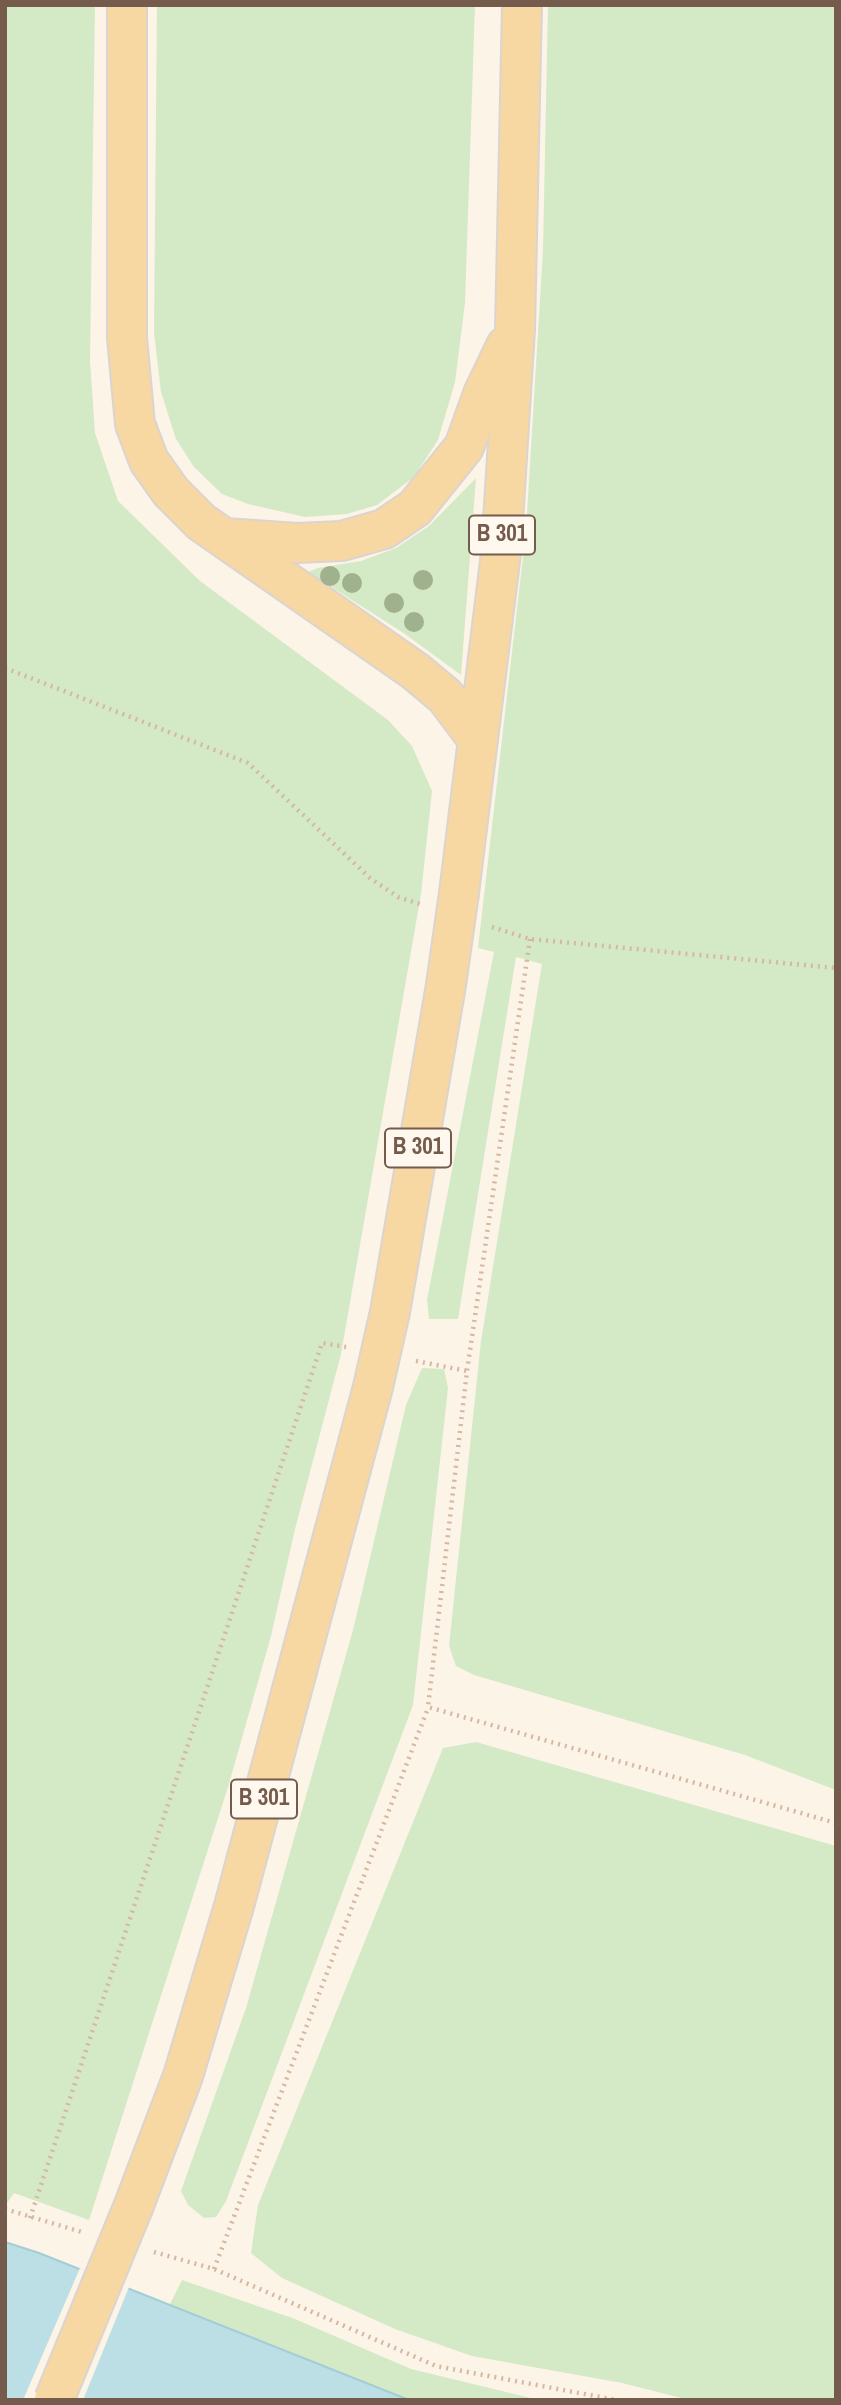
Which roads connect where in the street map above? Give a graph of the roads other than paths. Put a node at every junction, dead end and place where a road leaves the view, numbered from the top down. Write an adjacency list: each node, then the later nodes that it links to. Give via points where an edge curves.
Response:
1 (127, 5): 4 (main road, via 127,338 135,424 149,461 171,492)
2 (522, 5): 3 (main road, B 301)
3 (515, 329): 4 (main road, via 483,394 464,447 415,508 384,529 342,541); 5 (main road, B 301, via 501,554)
4 (225, 538): 5 (main road, via 415,671 445,696)
5 (478, 740): 6 (main road, B 301, bridge, via 442,899 446,985 373,1387 234,1906 183,2076)
6 (54, 2400)

